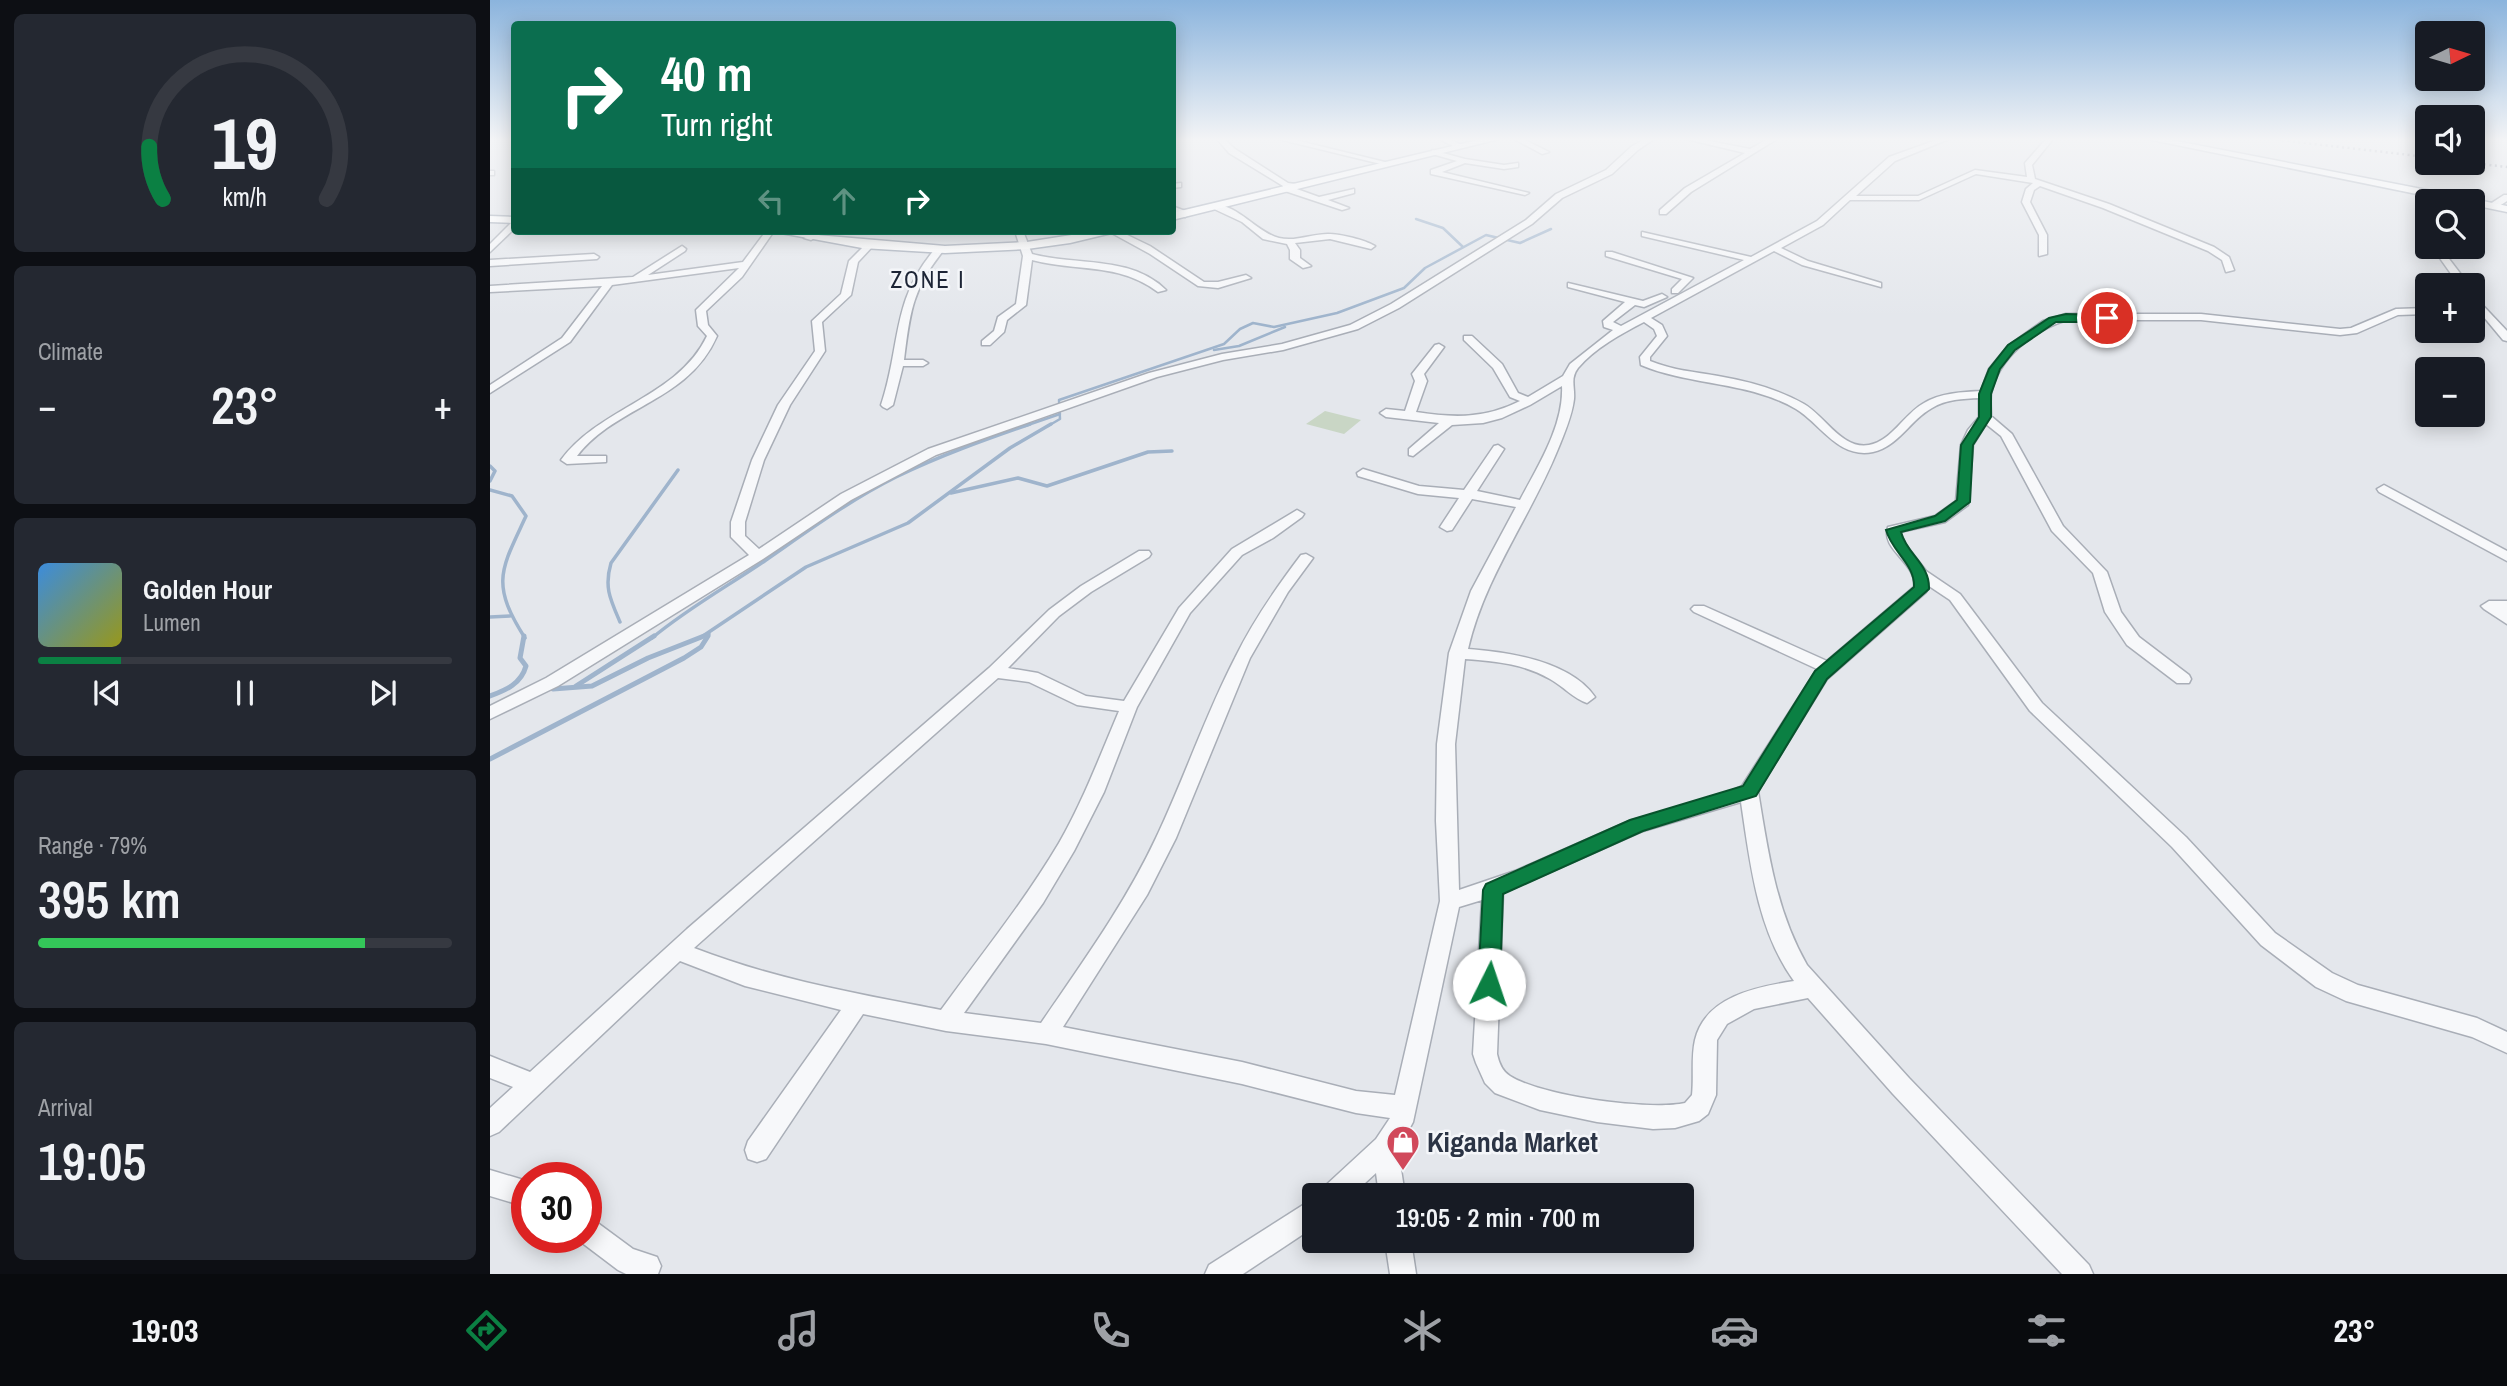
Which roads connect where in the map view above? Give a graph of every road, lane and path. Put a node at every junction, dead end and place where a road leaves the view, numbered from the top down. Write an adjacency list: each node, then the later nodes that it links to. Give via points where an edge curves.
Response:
1 (1244, 198): 10 (main road)
2 (1557, 198): 83 (street, via 1529,222 1354,327 1165,372 975,435 846,497)
3 (1678, 198): 15 (street)
4 (1850, 198): 34 (street, via 1820,223)
5 (2027, 198): 38 (street, via 2043,235)
6 (2084, 198): 44 (street, via 2211,249 2226,259)
7 (2502, 198): 9 (street)
8 (1320, 199): 12 (street)
9 (2485, 204)
10 (1215, 206): 16 (main road); 29 (street, via 1245,220 1266,237)
11 (2485, 206): 13 (main road)
12 (1345, 208)
13 (2507, 209)
14 (1176, 210): 16 (street)
15 (1663, 212)
16 (1185, 214): 17 (main road)
17 (1176, 216)
18 (490, 219): 19 (main road)
19 (511, 220)
20 (511, 223): 32 (street)
21 (1645, 234): 40 (street)
22 (767, 235): 42 (street)
23 (794, 235): 28 (main road)
24 (815, 235): 28 (street)
25 (1021, 235): 36 (street)
26 (1080, 235): 36 (main road)
27 (1121, 235): 45 (street, via 1165,258 1204,286)
28 (808, 238): 30 (main road)
29 (1290, 242): 31 (street, via 1330,236); 43 (street, via 1295,258)
30 (869, 246): 35 (main road); 83 (street, via 854,261 846,295 817,321 820,351 784,405 758,460 738,522 738,537)
31 (1371, 246)
32 (490, 249)
33 (682, 249): 46 (street)
34 (1776, 249): 40 (street); 49 (street, via 1805,263)
35 (938, 251): 36 (main road); 62 (street, via 910,289)
36 (1027, 252): 51 (street, via 1060,264 1118,267); 60 (street, via 1021,305 1002,319 999,332)
37 (1609, 254): 52 (street, via 1689,279)
38 (2042, 254)
39 (594, 257): 41 (street)
40 (1753, 260): 52 (street)
41 (490, 263)
42 (743, 265): 46 (street); 75 (street, via 731,284 701,310 703,326 712,336 707,354 566,460)
43 (1306, 266)
44 (2229, 270)
45 (1246, 278)
46 (632, 281): 47 (street)
47 (609, 284): 50 (street); 65 (street, via 566,340)
48 (1571, 285): 53 (street)
49 (1878, 285)
50 (490, 289)
51 (1161, 290)
52 (1679, 292): 53 (street, via 1650,304); 55 (street)
53 (1633, 302): 57 (street, via 1608,321)
54 (2415, 312): 66 (street, via 2396,313 2347,332 2201,317 2058,318 2012,348 1995,369)
55 (1643, 317): 57 (street); 66 (street, via 1658,327 1662,336 1645,363 1788,401 1857,449 1885,443 1928,405)
56 (2485, 318): 59 (street)
57 (1620, 330): 64 (street, via 1574,366)
58 (1468, 338): 67 (street, via 1498,366 1514,395)
59 (2507, 338)
60 (986, 343)
61 (1439, 347): 70 (street, via 1418,374 1421,381)
62 (898, 363): 63 (street); 68 (street)
63 (923, 363)
64 (1567, 378): 67 (street); 79 (street, via 1571,390 1552,453)
65 (490, 390)
66 (1985, 394): 71 (street)
67 (1529, 401): 72 (street, via 1493,419)
68 (887, 405)
69 (1386, 413): 70 (street)
70 (1410, 413): 72 (street)
71 (1985, 417): 86 (street, via 1967,445 1963,502 1940,519 1893,530); 93 (street, via 2006,434 2057,527 2100,572 2113,611 2133,641)
72 (1449, 421): 74 (street)
73 (1498, 449): 78 (street)
74 (1413, 452)
75 (602, 459)
76 (1363, 473): 78 (street, via 1418,490)
77 (2384, 489): 84 (street)
78 (1469, 494): 79 (street); 81 (street)
79 (1522, 504): 90 (street, via 1479,590)
80 (1297, 514): 95 (street, via 1237,552 1198,593)
81 (1447, 527)
82 (1144, 554): 92 (street, via 1065,604)
83 (758, 556): 96 (street, via 552,682)
84 (2507, 557)
85 (1306, 558): 104 (street, via 1254,631 1155,861)
86 (1922, 574): 91 (street, via 1922,589); 105 (street, via 1955,597 2036,707 2179,842 2268,939 2324,981 2354,994 2477,1028)
87 (2507, 606): 89 (street, via 2489,606)
88 (1699, 609): 91 (street)
89 (2507, 619)
90 (1457, 653): 94 (street, via 1549,669); 99 (street, via 1443,758)
91 (1828, 668): 97 (street)
92 (995, 673): 95 (street, via 1032,677 1083,701); 100 (street)
93 (2183, 680)
94 (1587, 697)
95 (1129, 707): 103 (street, via 1068,846)
96 (490, 713)
97 (1749, 791): 98 (street, via 1637,826); 101 (street, via 1773,917)
98 (1493, 890): 99 (street); 101 (street, via 1485,1054 1488,1069 1505,1086 1619,1116 1661,1119 1693,1113 1706,1095 1704,1051 1707,1033 1717,1018 1750,1000)
99 (1450, 901): 108 (street)
100 (678, 951): 102 (street, via 745,977); 107 (street)
101 (1810, 988): 122 (street)
102 (858, 1003): 103 (street); 111 (street)
103 (946, 1021): 104 (street)
104 (1046, 1034): 108 (street, via 1242,1073 1356,1102)
105 (2507, 1043)
106 (490, 1067): 107 (street)
107 (531, 1083): 109 (street)
108 (1404, 1108): 110 (street)
109 (490, 1124)
110 (1385, 1149): 113 (street); 114 (street)
111 (757, 1150)
112 (490, 1183): 115 (street)
113 (1347, 1183)
114 (1390, 1183)
115 (511, 1189)
116 (1302, 1219): 120 (street)
117 (602, 1242): 119 (street, via 627,1262)
118 (1400, 1253): 121 (street)
119 (648, 1266)
120 (1218, 1274)
121 (1403, 1274)
122 (2080, 1274)

